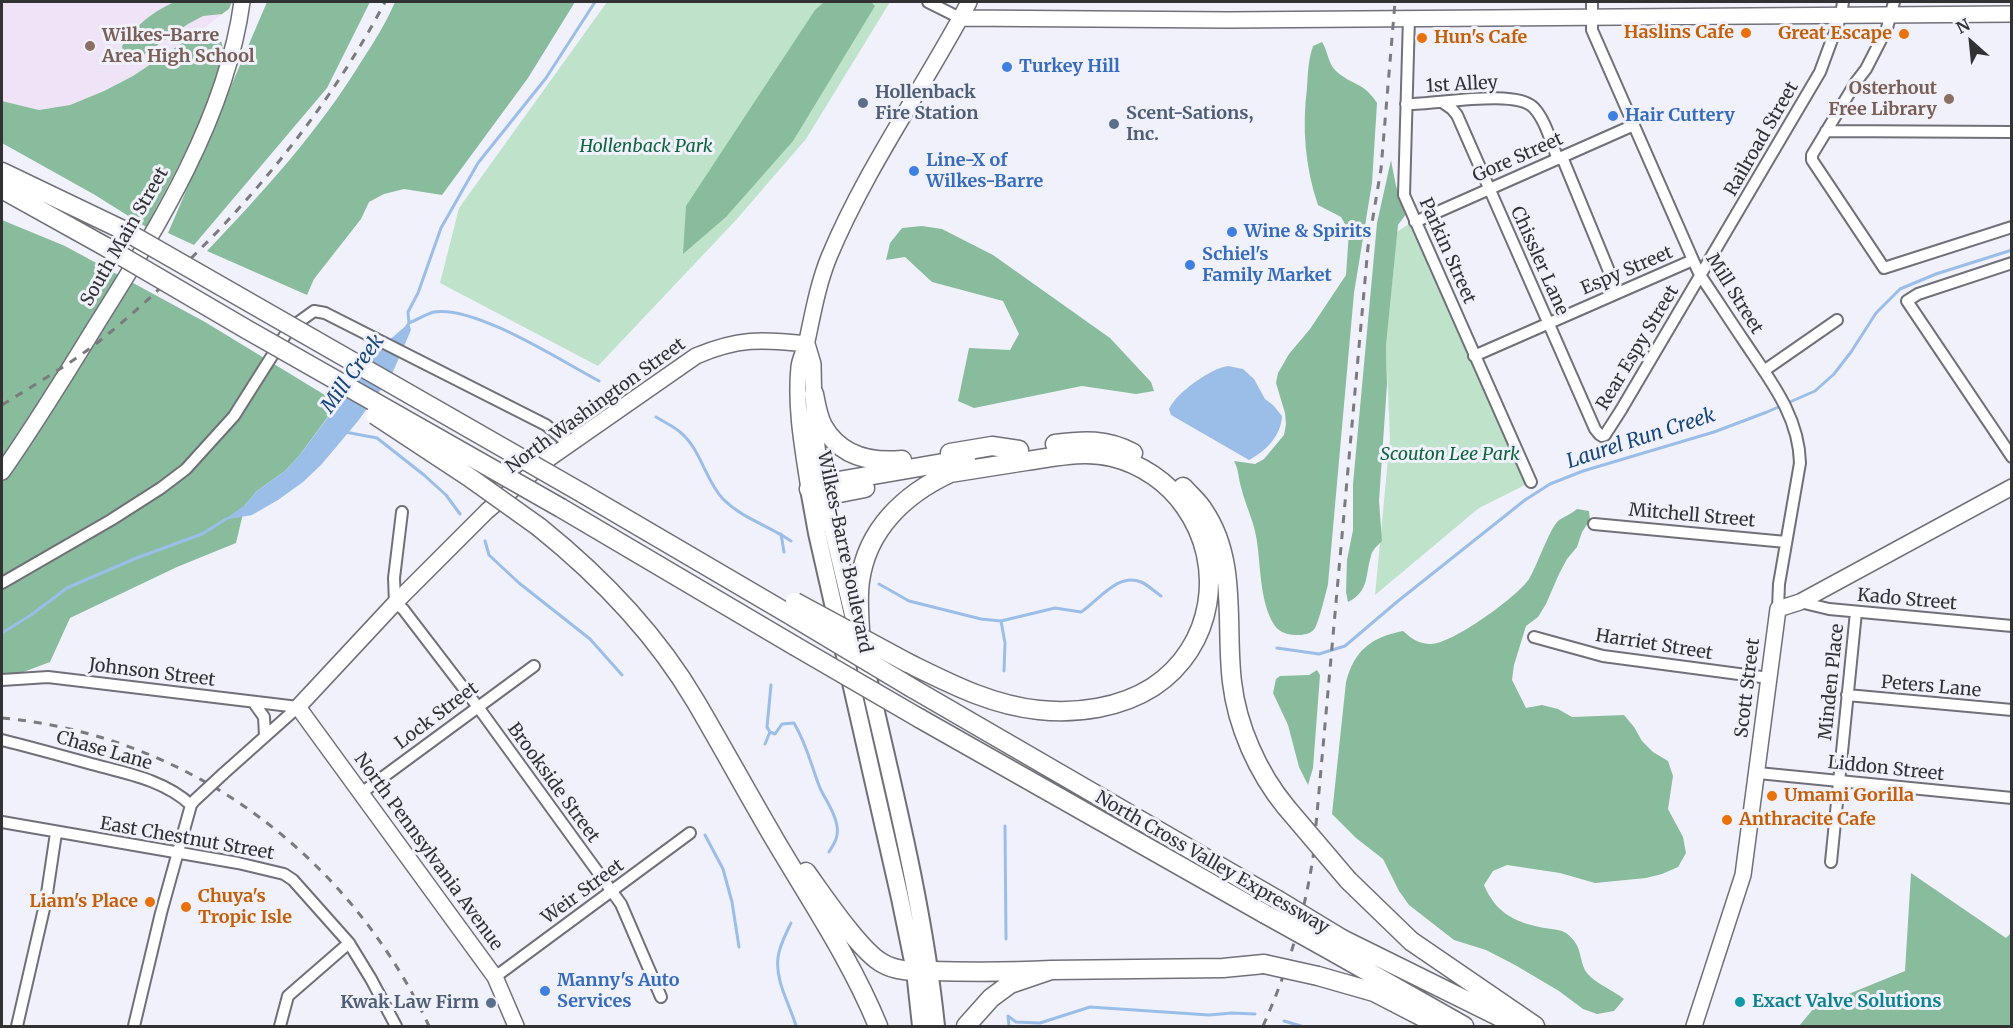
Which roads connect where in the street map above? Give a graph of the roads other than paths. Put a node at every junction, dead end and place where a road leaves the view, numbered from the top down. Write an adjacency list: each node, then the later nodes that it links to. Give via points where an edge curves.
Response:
1 (242, 2): 40 (street, South Main Street, via 221,86 177,188 147,244)
2 (928, 2): 9 (street)
3 (969, 2): 9 (street)
4 (1842, 8): 5 (street); 6 (street); 27 (street, Railroad Street, via 1820,72)
5 (1592, 9): 8 (street); 12 (street, Mill Street, via 1592,30)
6 (1892, 9): 7 (street); 13 (street, via 1866,69)
7 (2012, 14)
8 (1409, 17): 9 (street, via 1084,21); 11 (street, Parkin Street)
9 (960, 18): 32 (street, via 844,224 819,288)
10 (1442, 102): 11 (street, 1st Alley); 15 (street, 1st Alley, via 1512,99 1529,104 1539,115); 19 (street, Chissler Lane, via 1457,115)
11 (1406, 104): 21 (street, Parkin Street, via 1403,185)
12 (1634, 125): 15 (street, Gore Street); 25 (street, Mill Street)
13 (1826, 130): 14 (street); 22 (street, via 1812,160 1884,268)
14 (2012, 132)
15 (1560, 158): 19 (street, Gore Street); 28 (street, 1st Alley)
16 (2, 159): 23 (highway)
17 (2, 172): 23 (highway)
18 (2, 189): 24 (highway)
19 (1490, 189): 21 (street, Gore Street); 30 (street, Chissler Lane)
20 (2, 198): 24 (highway)
21 (1415, 222): 33 (street, Parkin Street)
22 (2012, 227)
23 (120, 228): 51 (highway, bridge, via 600,504)
24 (106, 247): 31 (highway, bridge)
25 (1694, 260): 27 (street, Mill Street); 28 (street, Espy Street)
26 (2012, 262): 39 (street, via 1907,301)
27 (1700, 275): 34 (street, Mill Street); 36 (street, Rear Espy Street)
28 (1618, 293): 30 (street, Espy Street)
29 (1837, 320): 34 (street)
30 (1548, 323): 33 (street, Espy Street); 36 (street, Chissler Lane, via 1595,429)
31 (246, 329): 67 (highway, bridge, via 469,477 568,550 664,655); 80 (highway, North Cross Valley Expressway, bridge, via 1265,914)
32 (807, 344): 35 (street, Wilkes-Barre Boulevard, via 813,364); 37 (street, North Washington Street, via 751,340 708,351); 43 (street, Wilkes-Barre Boulevard, via 800,364 799,405 802,442)
33 (1474, 356): 42 (street, Parkin Street)
34 (1765, 370): 47 (street, Mill Street, via 1780,395 1800,450)
35 (814, 394): 38 (highway, via 823,426 834,441 862,458 916,459 992,446); 43 (street, Wilkes-Barre Boulevard)
36 (1602, 436)
37 (569, 444): 48 (street, via 546,425 325,313 314,311 289,329 234,416 186,469 111,520); 49 (street, North Washington Street, via 487,510)
38 (1019, 450): 43 (highway); 97 (highway, bridge, via 1082,441 1119,446 1172,476 1204,510 1224,558 1231,679 1240,718 1259,766 1286,807 1348,880 1411,941)
39 (2012, 457)
40 (2, 472)
41 (950, 473): 43 (highway); 51 (highway, bridge, via 1078,454 1110,457 1159,479 1190,514 1203,538 1210,577 1207,605 1191,648 1170,673 1136,696 1105,706 1050,711 1003,704 966,692); 56 (highway, via 905,500 874,538 859,582)
42 (1531, 482)
43 (818, 490): 56 (main road, Wilkes-Barre Boulevard); 82 (main road, Wilkes-Barre Boulevard, via 817,533 900,898)
44 (2010, 494): 50 (street)
45 (402, 512): 49 (street)
46 (1594, 524): 47 (street, Mitchell Street)
47 (1786, 542): 52 (street, Mill Street)
48 (2, 583)
49 (395, 603): 62 (street, North Washington Street); 63 (street, Brookside Street)
50 (1800, 603): 52 (street); 53 (street, Kado Street)
51 (793, 609): 80 (highway, North Cross Valley Expressway, bridge, via 912,688 1276,899)
52 (1778, 609): 58 (street, Scott Street)
53 (1856, 612): 54 (street, Kado Street); 60 (street, Minden Place)
54 (2011, 625)
55 (1534, 637): 58 (street, Harriet Street, via 1603,656)
56 (861, 646): 82 (main road, Wilkes-Barre Boulevard, via 915,885)
57 (534, 666): 63 (street, Lock Street)
58 (1769, 678): 68 (street, Scott Street)
59 (2, 680): 61 (street, Johnson Street, via 48,677)
60 (1847, 696): 64 (street, Peters Lane); 69 (street, Minden Place)
61 (254, 703): 62 (street, Johnson Street); 65 (street, via 264,717)
62 (298, 707): 65 (street, North Washington Street); 70 (street, North Pennsylvania Avenue)
63 (478, 707): 70 (street, Lock Street); 78 (street, Brookside Street)
64 (2012, 710)
65 (265, 736): 72 (street, North Washington Street, bridge)
66 (2, 740): 72 (street, Chase Lane, via 133,775)
67 (727, 757): 82 (highway, via 803,869 862,944 882,963); 90 (highway, via 845,957)
68 (1758, 773): 69 (street, Liddon Street); 98 (street, Scott Street, via 1743,875)
69 (1839, 781): 71 (street, Liddon Street); 77 (street, Minden Place)
70 (360, 794): 83 (street, North Pennsylvania Avenue)
71 (2012, 798)
72 (193, 802): 76 (street, North Washington Street)
73 (2, 822): 74 (street, East Chestnut Street)
74 (56, 832): 76 (street, East Chestnut Street); 85 (street, via 46,900)
75 (690, 833): 78 (street, Weir Street)
76 (176, 853): 79 (street, East Chestnut Street, via 284,874); 86 (street, North Washington Street)
77 (1831, 862)
78 (611, 890): 83 (street, Weir Street); 84 (street, Brookside Street, via 621,904)
79 (349, 943): 87 (street, via 288,996); 88 (street, East Chestnut Street)
80 (1339, 946): 95 (highway, North Cross Valley Expressway); 96 (highway, North Cross Valley Expressway)
81 (1051, 970): 82 (highway); 93 (highway, via 1010,984); 94 (highway, bridge, via 1264,964 1374,992)
82 (923, 971): 91 (main road, Wilkes-Barre Boulevard); 92 (main road, Wilkes-Barre Boulevard)
83 (495, 977): 89 (street, North Pennsylvania Avenue)
84 (661, 998)
85 (17, 1026)
86 (134, 1026)
87 (280, 1026)
88 (396, 1026)
89 (516, 1026)
90 (878, 1026)
91 (921, 1026)
92 (936, 1026)
93 (966, 1026)
94 (1440, 1026)
95 (1464, 1026)
96 (1518, 1026)
97 (1534, 1026)
98 (1694, 1026)

